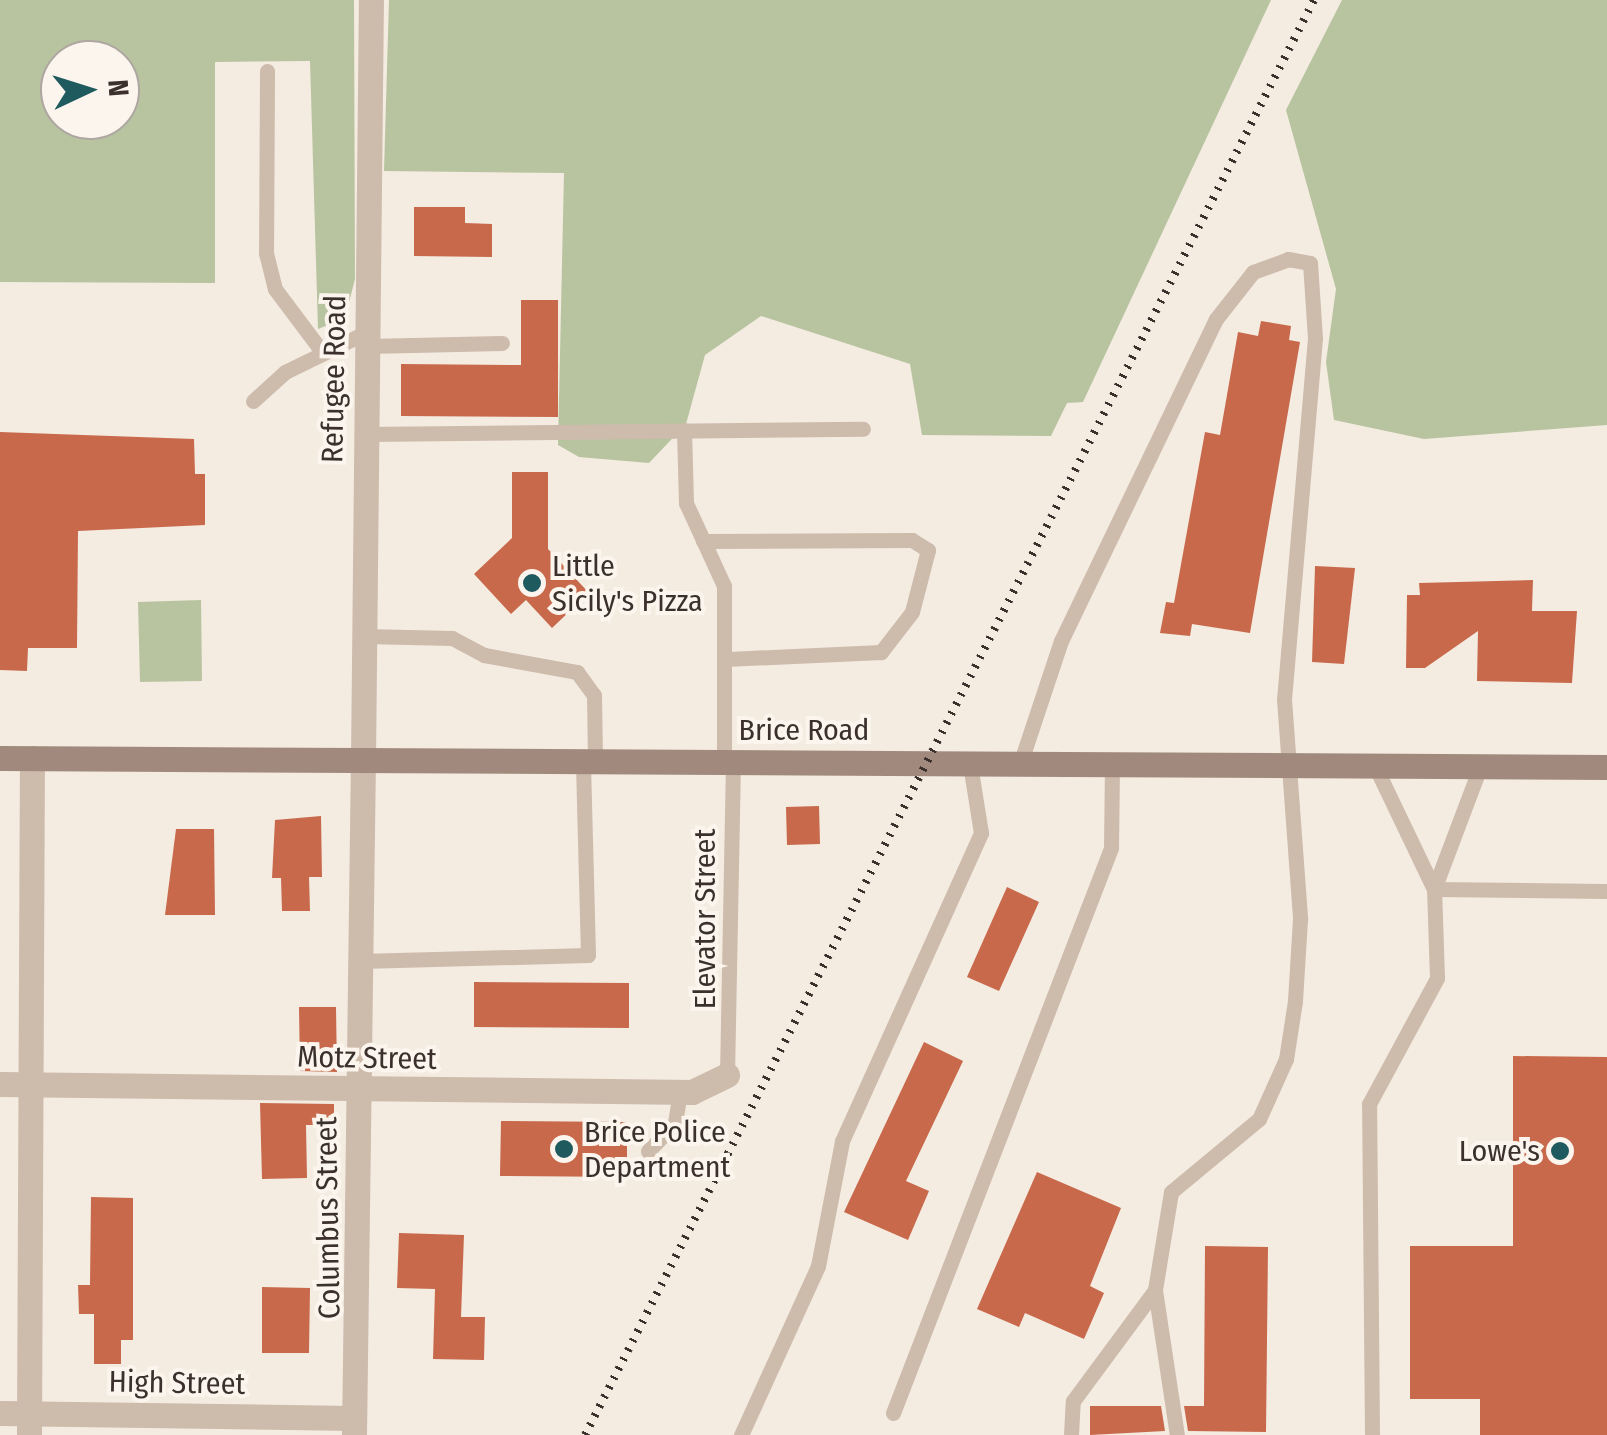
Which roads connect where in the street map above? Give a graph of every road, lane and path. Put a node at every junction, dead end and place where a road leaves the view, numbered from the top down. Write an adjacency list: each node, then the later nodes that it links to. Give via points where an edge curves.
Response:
1 (370, 0): 3 (street, Refugee Road)
2 (267, 70): 5 (lane, via 266,254 275,289)
3 (367, 339): 4 (lane); 5 (lane); 9 (street, Refugee Road)
4 (502, 343)
5 (323, 354): 6 (lane)
6 (254, 402)
7 (863, 429): 8 (lane)
8 (684, 430): 9 (lane); 10 (lane, Elevator Street, via 686,503)
9 (366, 434): 11 (street, Refugee Road)
10 (703, 541): 12 (lane, Elevator Street, via 724,586); 12 (lane, via 912,540 928,550 912,612 881,652)
11 (364, 636): 15 (street, Refugee Road); 16 (lane, via 452,638 484,655 577,672 594,695)
12 (724, 659): 17 (lane, Elevator Street)
13 (0, 758): 14 (main road, Brice Road)
14 (32, 758): 15 (main road, Brice Road); 30 (street)
15 (362, 759): 16 (main road, Brice Road); 27 (street, Columbus Street)
16 (589, 761): 17 (main road, Brice Road); 27 (lane, via 588,955)
17 (728, 762): 18 (main road, Brice Road); 28 (lane, Elevator Street)
18 (970, 764): 19 (main road, Brice Road); 39 (lane, via 981,833 842,1141 818,1266)
19 (1020, 764): 20 (main road, Brice Road); 21 (lane, via 1061,641 1216,319 1253,272 1288,258 1310,263 1315,338)
20 (1112, 764): 21 (main road, Brice Road); 36 (lane, via 1111,848)
21 (1284, 766): 22 (main road, Brice Road); 34 (lane, via 1300,919 1286,1060 1260,1118 1171,1192)
22 (1376, 766): 23 (main road, Brice Road); 25 (lane)
23 (1480, 767): 24 (main road, Brice Road); 25 (lane)
24 (1607, 767)
25 (1434, 889): 26 (lane); 42 (lane, via 1436,978 1369,1104)
26 (1607, 891)
27 (360, 961): 31 (street, Columbus Street)
28 (727, 1075): 32 (street, Motz Street, via 712,1088)
29 (0, 1084): 30 (street, Motz Street)
30 (31, 1085): 31 (street, Motz Street); 37 (street)
31 (359, 1091): 32 (street, Motz Street); 38 (street, Columbus Street)
32 (680, 1092): 33 (lane, via 675,1123)
33 (648, 1151)
34 (1155, 1290): 40 (lane, via 1073,1401); 41 (lane)
35 (0, 1413): 37 (street, High Street)
36 (893, 1413)
37 (30, 1424): 38 (street, High Street)
38 (354, 1427)
39 (741, 1435)
40 (1071, 1435)
41 (1177, 1435)
42 (1372, 1435)

